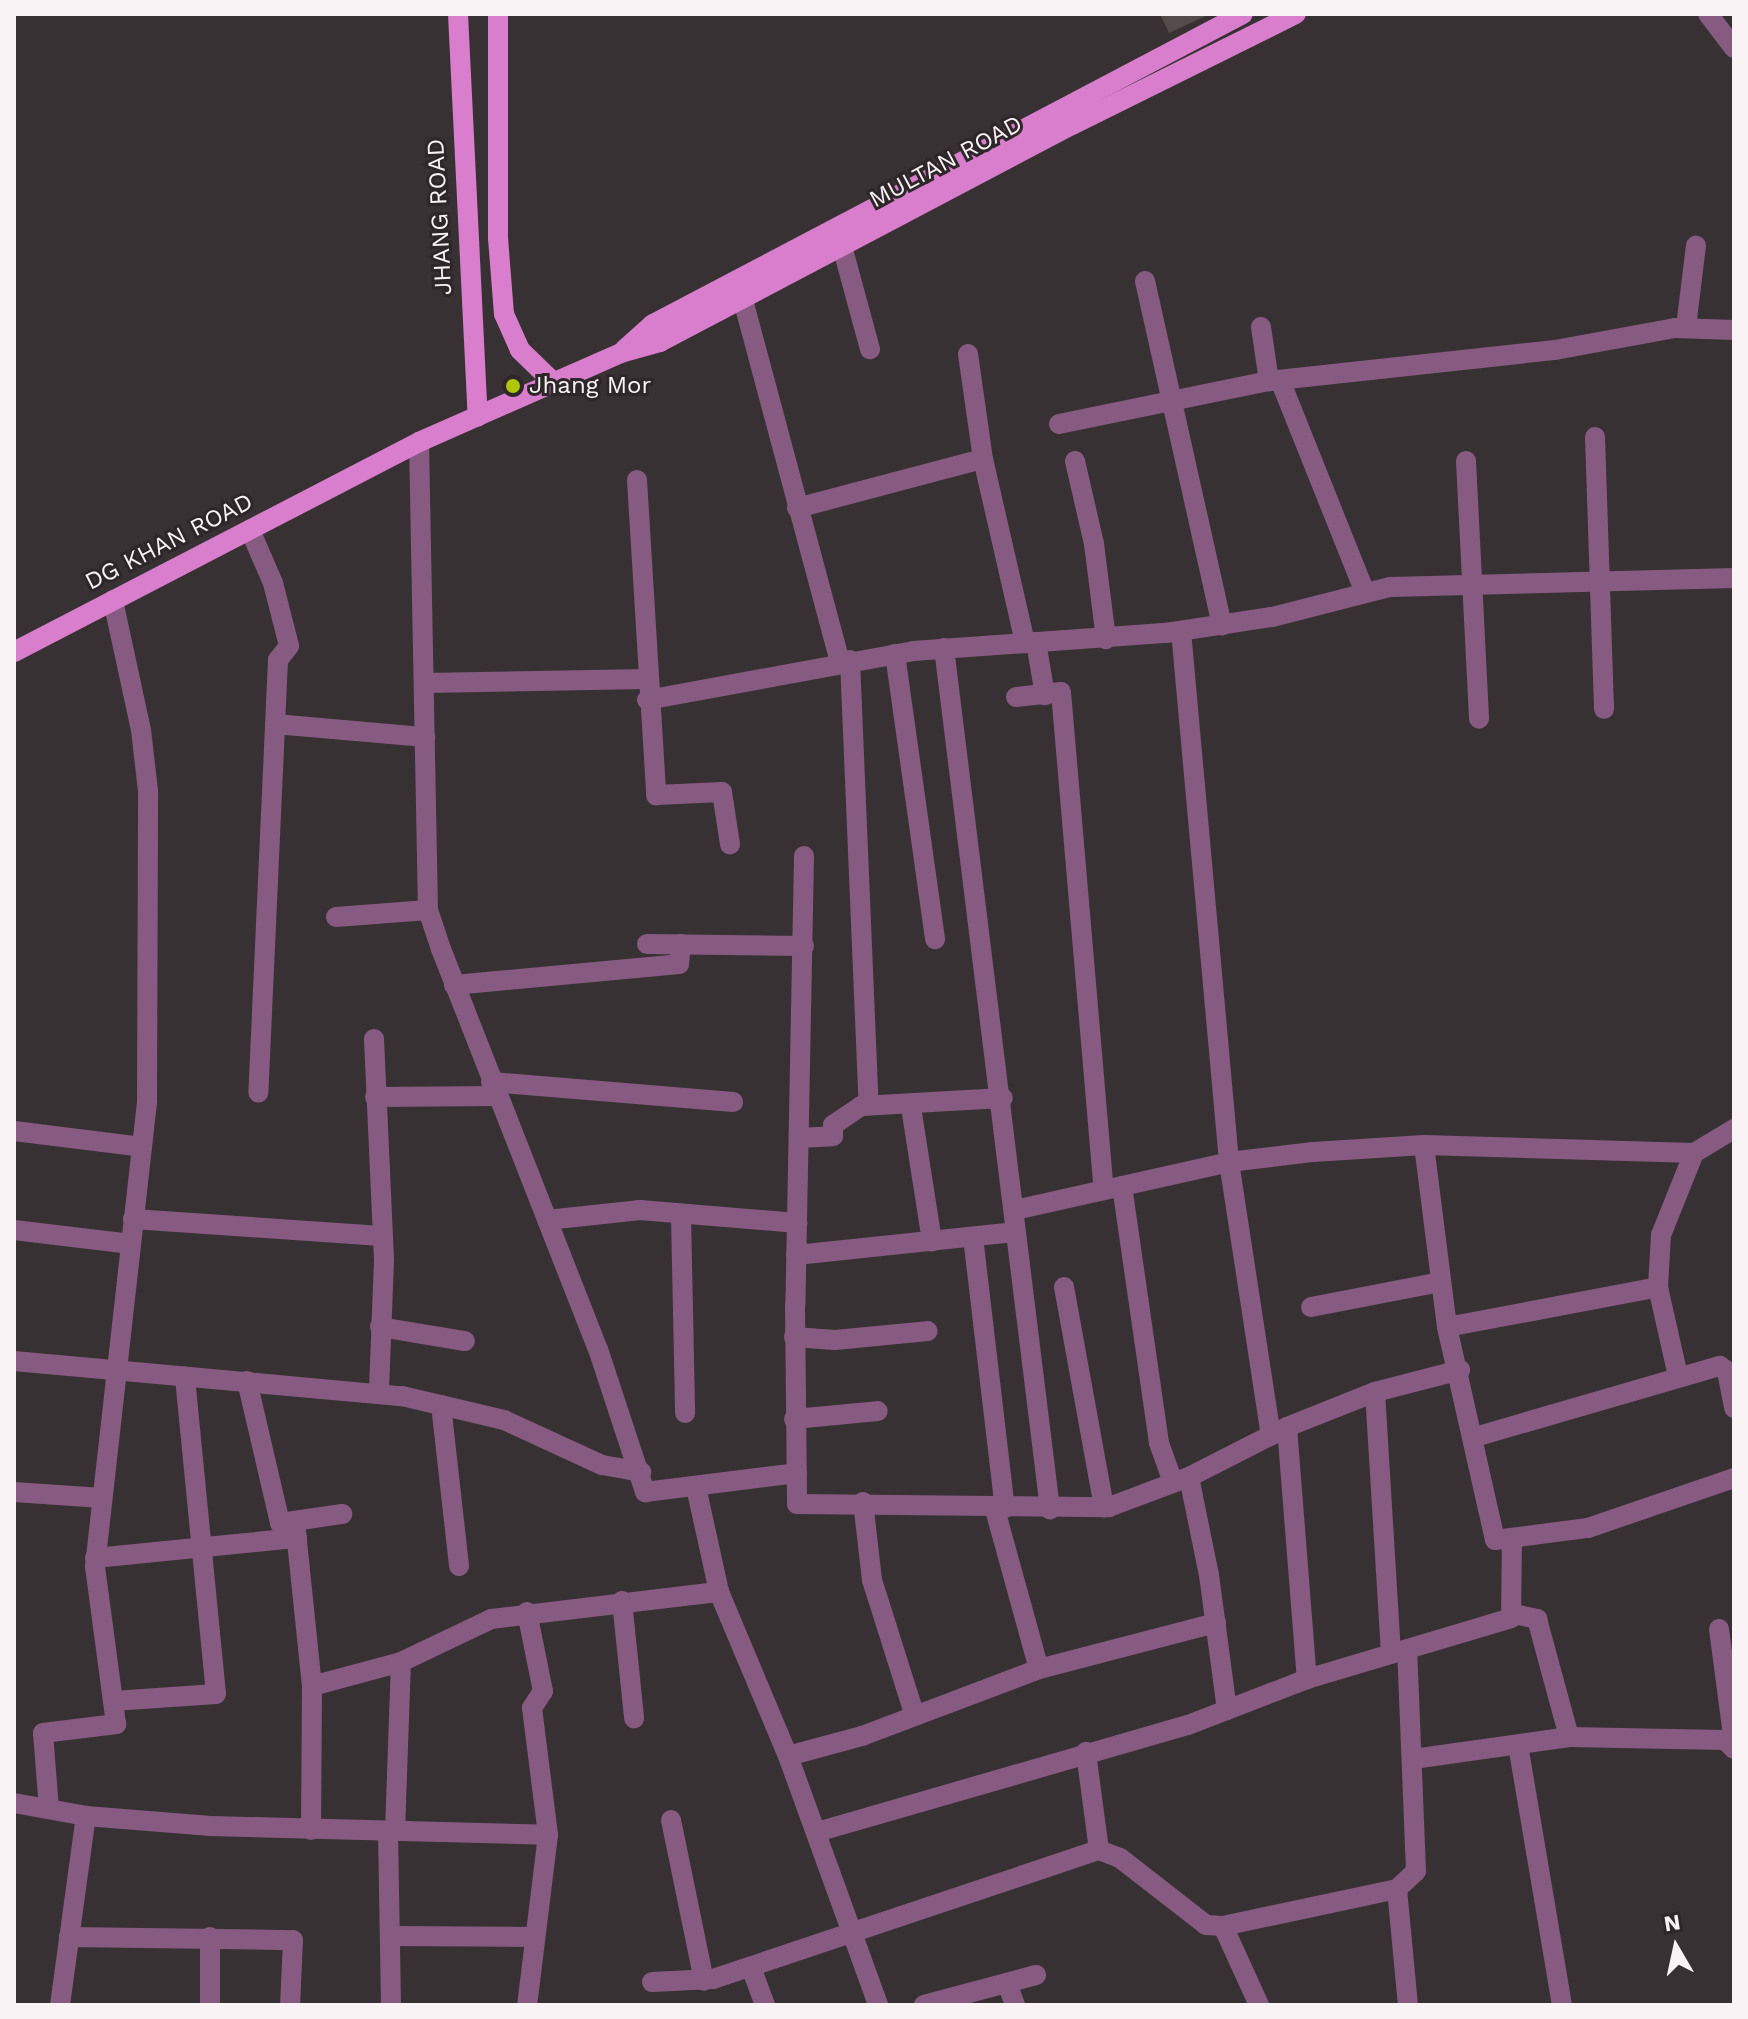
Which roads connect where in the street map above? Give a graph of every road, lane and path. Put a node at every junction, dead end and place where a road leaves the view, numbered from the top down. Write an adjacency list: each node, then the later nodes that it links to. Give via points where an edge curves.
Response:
1 (458, 14): 20 (main road, JHANG ROAD)
2 (498, 14): 18 (main road, via 498,238 504,314 520,350)
3 (1243, 14): 15 (main road, MULTAN ROAD, via 653,324)
4 (1296, 14): 7 (main road, MULTAN ROAD)
5 (1708, 14): 6 (street)
6 (1734, 48)
7 (842, 246): 10 (main road, MULTAN ROAD); 14 (street)
8 (1696, 246): 12 (street)
9 (1145, 281): 19 (street)
10 (743, 300): 15 (main road, MULTAN ROAD, via 660,342); 29 (street)
11 (1261, 327): 17 (street)
12 (1686, 327): 13 (street); 17 (street, via 1555,350)
13 (1734, 330)
14 (870, 349)
15 (621, 353): 18 (main road, MULTAN ROAD)
16 (968, 354): 24 (street)
17 (1274, 380): 19 (street); 34 (street)
18 (553, 382): 20 (main road, MULTAN ROAD)
19 (1172, 401): 21 (street); 36 (street)
20 (478, 417): 23 (main road, MULTAN ROAD)
21 (1059, 424)
22 (1595, 437): 32 (street)
23 (419, 442): 27 (main road, MULTAN ROAD); 44 (street)
24 (983, 459): 29 (street); 39 (street)
25 (1075, 461): 38 (street, via 1094,544)
26 (1466, 461): 33 (street)
27 (348, 479): 30 (main road, DG KHAN ROAD)
28 (637, 480): 45 (street)
29 (797, 508): 43 (street)
30 (250, 530): 35 (main road, DG KHAN ROAD); 50 (street, via 273,583 289,646 278,660)
31 (1734, 578): 32 (street)
32 (1599, 580): 33 (street); 48 (street)
33 (1473, 583): 34 (street); 49 (street)
34 (1365, 592): 36 (street)
35 (113, 600): 41 (main road, DG KHAN ROAD); 73 (street, via 141,730 148,791 147,1101)
36 (1222, 625): 37 (street)
37 (1181, 631): 38 (street); 75 (street)
38 (1106, 639): 39 (street)
39 (1030, 643): 40 (street); 46 (street)
40 (944, 648): 42 (street); 65 (street)
41 (14, 652)
42 (895, 654): 43 (street); 56 (street)
43 (845, 661): 45 (street); 67 (street)
44 (424, 683): 45 (street); 51 (street)
45 (647, 689): 52 (street, via 656,795 722,792)
46 (1045, 695): 47 (street); 76 (street, via 1061,692)
47 (1016, 697)
48 (1604, 709)
49 (1479, 719)
50 (275, 724): 51 (street); 63 (street)
51 (425, 737): 54 (street)
52 (730, 844)
53 (804, 856): 59 (street)
54 (428, 910): 55 (street); 60 (street)
55 (336, 917)
56 (935, 939)
57 (647, 944): 58 (street)
58 (681, 944): 59 (street); 60 (street, via 679,964)
59 (804, 946): 71 (street)
60 (454, 985): 62 (street)
61 (374, 1039): 64 (street)
62 (494, 1089): 64 (street); 66 (street); 80 (street)
63 (258, 1093)
64 (375, 1097): 84 (street)
65 (1003, 1098): 68 (street); 77 (street)
66 (733, 1102)
67 (869, 1106): 68 (street); 71 (street, via 849,1109 833,1125 833,1136)
68 (911, 1107): 86 (street)
69 (1734, 1129): 74 (street)
70 (14, 1131): 73 (street)
71 (799, 1138): 81 (street)
72 (1424, 1145): 74 (street); 75 (street); 89 (street)
73 (142, 1147): 79 (street)
74 (1694, 1153): 91 (street, via 1661,1235)
75 (1229, 1162): 76 (street); 111 (street)
76 (1113, 1188): 77 (street); 116 (street, via 1159,1443)
77 (1015, 1210): 83 (street)
78 (681, 1216): 80 (street, via 640,1210); 81 (street); 109 (street)
79 (133, 1219): 84 (street); 87 (street)
80 (547, 1220): 113 (street)
81 (797, 1223): 88 (street)
82 (14, 1230): 87 (street)
83 (1014, 1232): 85 (street); 123 (street)
84 (381, 1236): 93 (street)
85 (973, 1237): 86 (street); 121 (street)
86 (932, 1241): 88 (street)
87 (131, 1244): 100 (street)
88 (796, 1255): 96 (street)
89 (1441, 1282): 92 (street); 94 (street)
90 (1064, 1287): 122 (street)
91 (1658, 1287): 94 (street); 101 (street)
92 (1311, 1307)
93 (380, 1327): 97 (street); 104 (street)
94 (1447, 1327): 99 (street)
95 (928, 1331): 96 (street, via 835,1340)
96 (794, 1337): 110 (street)
97 (465, 1341)
98 (14, 1361): 100 (street)
99 (1460, 1370): 105 (street); 112 (street)
100 (116, 1373): 102 (street); 119 (street)
101 (1678, 1376): 107 (street, via 1725,1367); 112 (street)
102 (185, 1377): 103 (street); 127 (street)
103 (247, 1381): 104 (street); 125 (street, via 280,1523)
104 (379, 1392): 106 (street)
105 (1375, 1392): 111 (street); 136 (street)
106 (441, 1405): 113 (street, via 504,1420 602,1465); 129 (street)
107 (1734, 1408)
108 (878, 1411): 110 (street)
109 (685, 1413)
110 (794, 1419): 114 (street)
111 (1279, 1432): 116 (street); 139 (street)
112 (1475, 1437): 126 (street, via 1493,1537)
113 (641, 1472): 117 (street, via 645,1492)
114 (797, 1473): 117 (street); 120 (street, via 797,1504)
115 (1734, 1478): 126 (street, via 1588,1528)
116 (1181, 1480): 122 (street); 134 (street)
117 (696, 1487): 130 (street)
118 (14, 1492): 119 (street)
119 (102, 1498): 128 (street)
120 (863, 1502): 121 (street); 143 (street, via 872,1580)
121 (999, 1507): 123 (street); 138 (street)
122 (1104, 1507): 123 (street)
123 (1050, 1509)
124 (342, 1514): 125 (street)
125 (296, 1530): 127 (street); 140 (street)
126 (1512, 1540): 133 (street)
127 (201, 1547): 128 (street); 141 (street, via 216,1694)
128 (95, 1558): 141 (street)
129 (459, 1566)
130 (719, 1592): 131 (street); 149 (street)
131 (622, 1601): 132 (street); 144 (street)
132 (527, 1612): 137 (street, via 458,1631 444,1645); 158 (street, via 543,1691 532,1708)
133 (1514, 1614): 136 (street); 145 (street, via 1537,1619)
134 (1216, 1623): 138 (street); 142 (street)
135 (1719, 1629): 147 (street)
136 (1399, 1651): 139 (street); 150 (street)
137 (401, 1662): 140 (street); 156 (street)
138 (1039, 1669): 143 (street)
139 (1307, 1679): 142 (street)
140 (312, 1686): 155 (street)
141 (113, 1701): 152 (street, via 116,1724 43,1733)
142 (1227, 1710): 148 (street)
143 (914, 1713): 149 (street, via 862,1736)
144 (634, 1718)
145 (1569, 1737): 146 (street); 147 (street, via 1725,1740)
146 (1518, 1745): 150 (street); 183 (street)
147 (1734, 1746)
148 (1086, 1752): 157 (street); 159 (street)
149 (788, 1756): 157 (street)
150 (1413, 1759): 160 (street, via 1416,1871)
151 (14, 1803): 152 (street)
152 (49, 1809): 153 (street)
153 (86, 1816): 155 (street); 164 (street)
154 (671, 1820): 169 (street)
155 (311, 1830): 156 (street)
156 (391, 1832): 158 (street); 163 (street)
157 (817, 1832): 162 (street)
158 (548, 1835): 166 (street)
159 (1099, 1850): 161 (street, via 1120,1858 1206,1925); 162 (street)
160 (1397, 1889): 161 (street); 182 (street)
161 (1223, 1926): 181 (street)
162 (855, 1931): 167 (street); 178 (street)
163 (390, 1936): 166 (street); 175 (street)
164 (69, 1937): 165 (street); 172 (street)
165 (210, 1937): 173 (street); 174 (street, via 293,1940)
166 (535, 1937): 176 (street)
167 (751, 1967): 169 (street); 177 (street)
168 (1036, 1975): 171 (street)
169 (704, 1981): 170 (street)
170 (652, 1982)
171 (1007, 1983): 179 (street); 180 (street)
172 (60, 2005)
173 (210, 2005)
174 (290, 2005)
175 (391, 2005)
176 (527, 2005)
177 (765, 2005)
178 (878, 2005)
179 (924, 2005)
180 (1015, 2005)
181 (1259, 2005)
182 (1408, 2005)
183 (1562, 2005)

